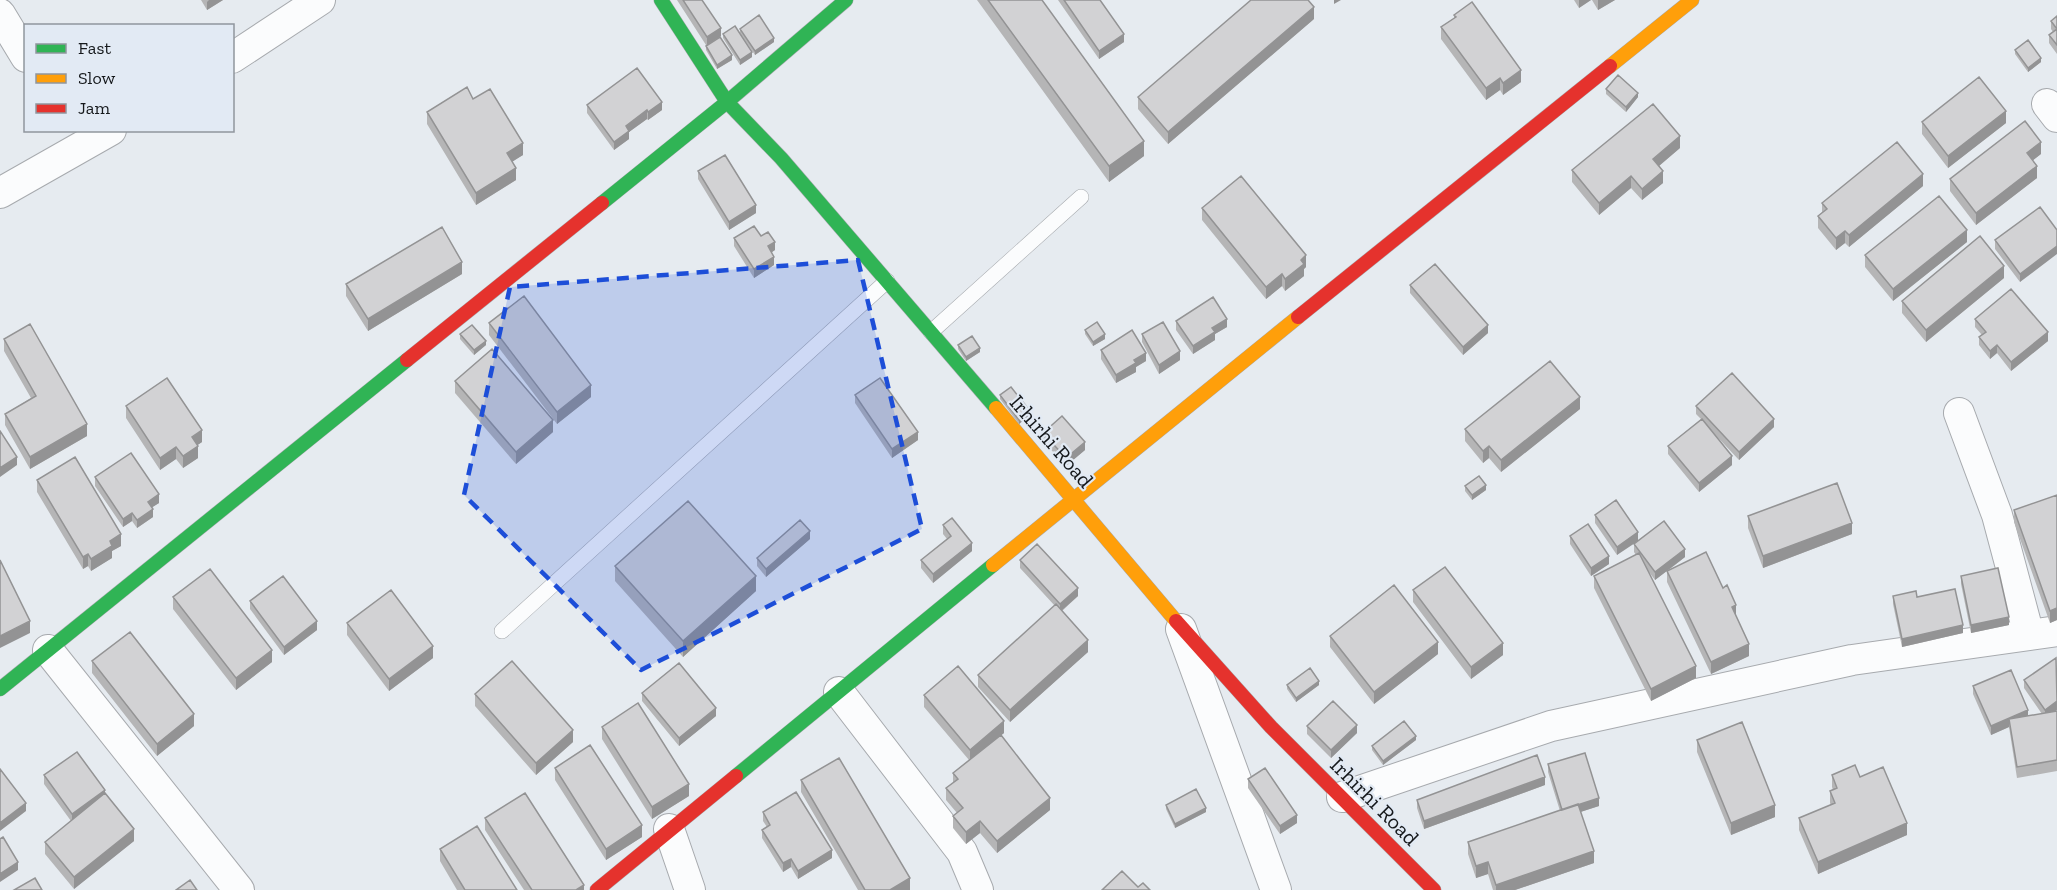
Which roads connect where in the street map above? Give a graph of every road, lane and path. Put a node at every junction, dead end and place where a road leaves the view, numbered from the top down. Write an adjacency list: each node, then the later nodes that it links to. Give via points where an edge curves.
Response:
1 (320, 0): 7 (street)
2 (661, 0): 8 (street, Irhirhi Road)
3 (846, 0): 8 (street)
4 (1692, 0): 16 (street)
5 (0, 14): 6 (street)
6 (24, 54)
7 (234, 57)
8 (727, 102): 13 (street, Irhirhi Road); 20 (street)
9 (103, 132): 10 (street)
10 (74, 139): 11 (street)
11 (0, 193)
12 (1081, 197): 14 (lane)
13 (887, 281): 14 (street, Irhirhi Road); 18 (lane)
14 (931, 332): 16 (street, Irhirhi Road)
15 (1959, 413): 19 (street)
16 (1074, 498): 17 (street, Irhirhi Road); 22 (street)
17 (1180, 626): 23 (street, Irhirhi Road, via 1271,727); 29 (street)
18 (502, 631)
19 (2043, 633): 23 (street, via 1852,660 1551,726)
20 (48, 650): 21 (street); 25 (street)
21 (0, 689)
22 (839, 692): 24 (street); 28 (street, via 962,852)
23 (1342, 797): 30 (street, Irhirhi Road)
24 (669, 829): 26 (street); 27 (street)
25 (239, 890)
26 (597, 890)
27 (690, 890)
28 (978, 890)
29 (1276, 890)
30 (1434, 890)

